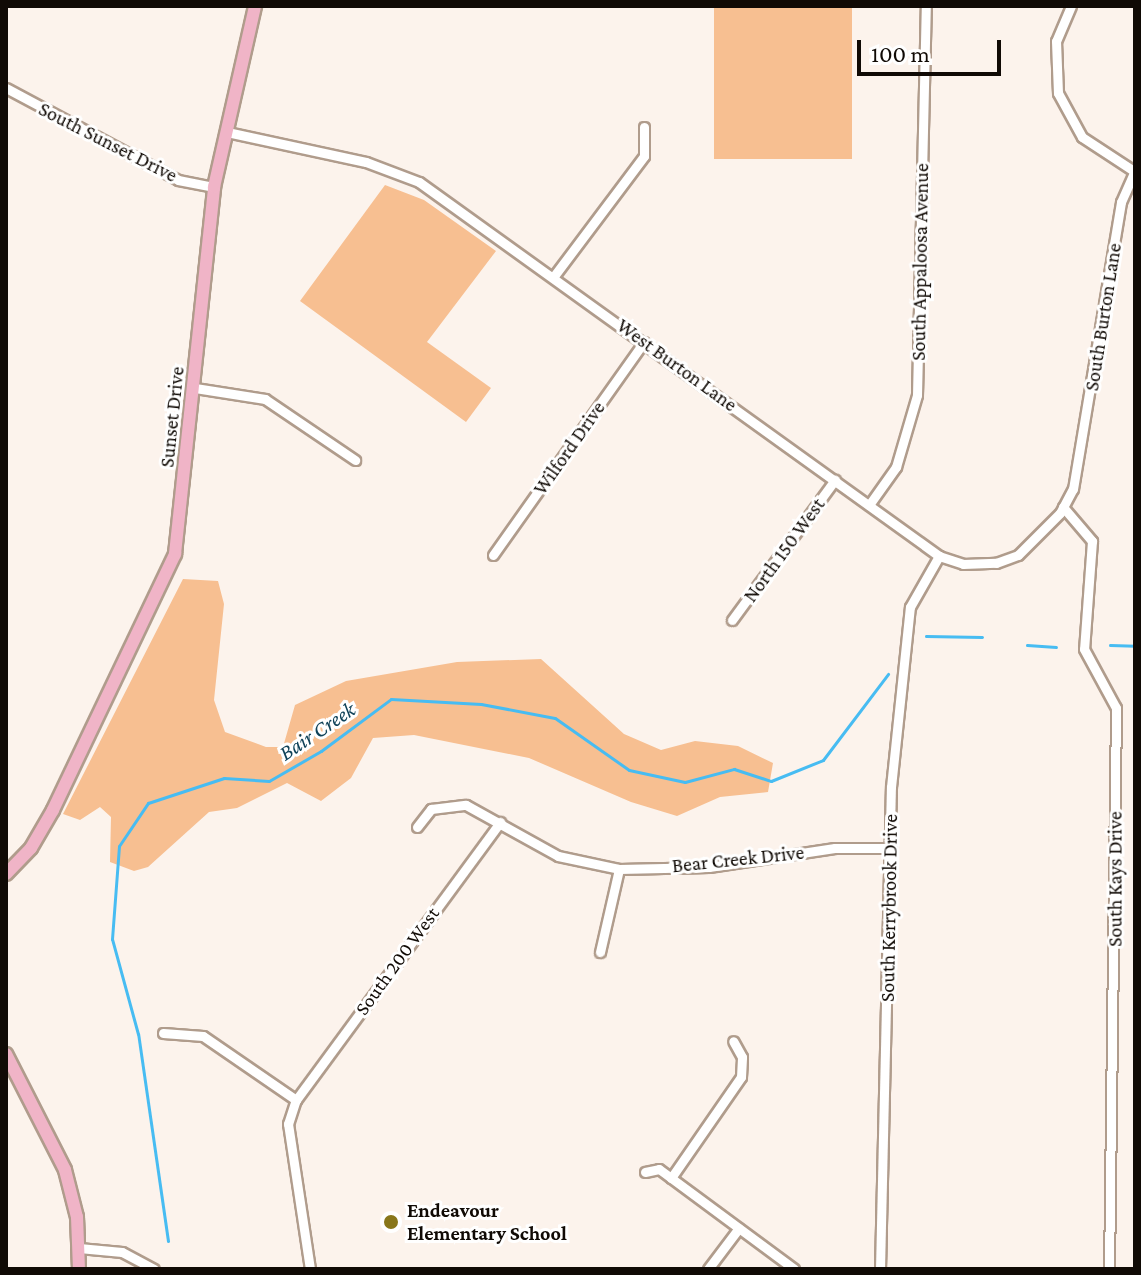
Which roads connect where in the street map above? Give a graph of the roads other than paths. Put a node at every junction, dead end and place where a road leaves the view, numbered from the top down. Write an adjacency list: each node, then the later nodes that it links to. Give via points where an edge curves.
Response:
1 (255, 6): 6 (main road, Sunset Drive)
2 (926, 6): 15 (street, South Appaloosa Avenue, via 917,395 896,467)
3 (1071, 6): 7 (street, via 1056,41 1058,93 1082,137)
4 (6, 88): 8 (street, South Sunset Drive, via 178,180)
5 (644, 127): 9 (street, via 644,156)
6 (227, 132): 8 (main road, Sunset Drive); 9 (street, West Burton Lane, via 366,162 419,182)
7 (1135, 171): 13 (street, South Burton Lane, via 1121,202)
8 (214, 187): 11 (main road, Sunset Drive)
9 (554, 276): 10 (street, West Burton Lane)
10 (644, 342): 14 (street, West Burton Lane); 17 (street, Wilford Drive)
11 (195, 388): 12 (street, via 265,399); 24 (main road, Sunset Drive, via 175,554 53,810 31,848)
12 (355, 460)
13 (1080, 467): 16 (street, West Burton Lane)
14 (835, 480): 15 (street, West Burton Lane); 19 (street, North 150 West)
15 (869, 505): 18 (street, West Burton Lane)
16 (1063, 507): 18 (street, West Burton Lane, via 1018,555 996,563 963,564); 40 (street, South Kays Drive, via 1092,541 1084,649 1116,708)
17 (493, 555)
18 (939, 556): 22 (street, South Kerrybrook Drive, via 919,583 910,607 891,787)
19 (732, 620)
20 (500, 822): 21 (street, Bear Creek Drive, via 484,811 448,804 431,809); 23 (street, Bear Creek Drive, via 558,856); 29 (street, South 200 West)
21 (417, 827)
22 (891, 848): 23 (street, Bear Creek Drive, via 835,848 709,867); 39 (street, South Kerrybrook Drive)
23 (619, 869): 25 (street)
24 (6, 874)
25 (600, 952)
26 (163, 1033): 29 (street, via 203,1036)
27 (733, 1041): 31 (street, via 742,1057 741,1077)
28 (6, 1054): 33 (main road, via 62,1161)
29 (296, 1100): 36 (street, via 288,1124)
30 (645, 1172): 31 (street, via 659,1169)
31 (671, 1178): 32 (street)
32 (739, 1228): 37 (street); 38 (street)
33 (79, 1248): 34 (main road); 35 (street, via 122,1252)
34 (79, 1269)
35 (154, 1269)
36 (310, 1269)
37 (708, 1269)
38 (794, 1269)
39 (880, 1269)
40 (1109, 1269)

